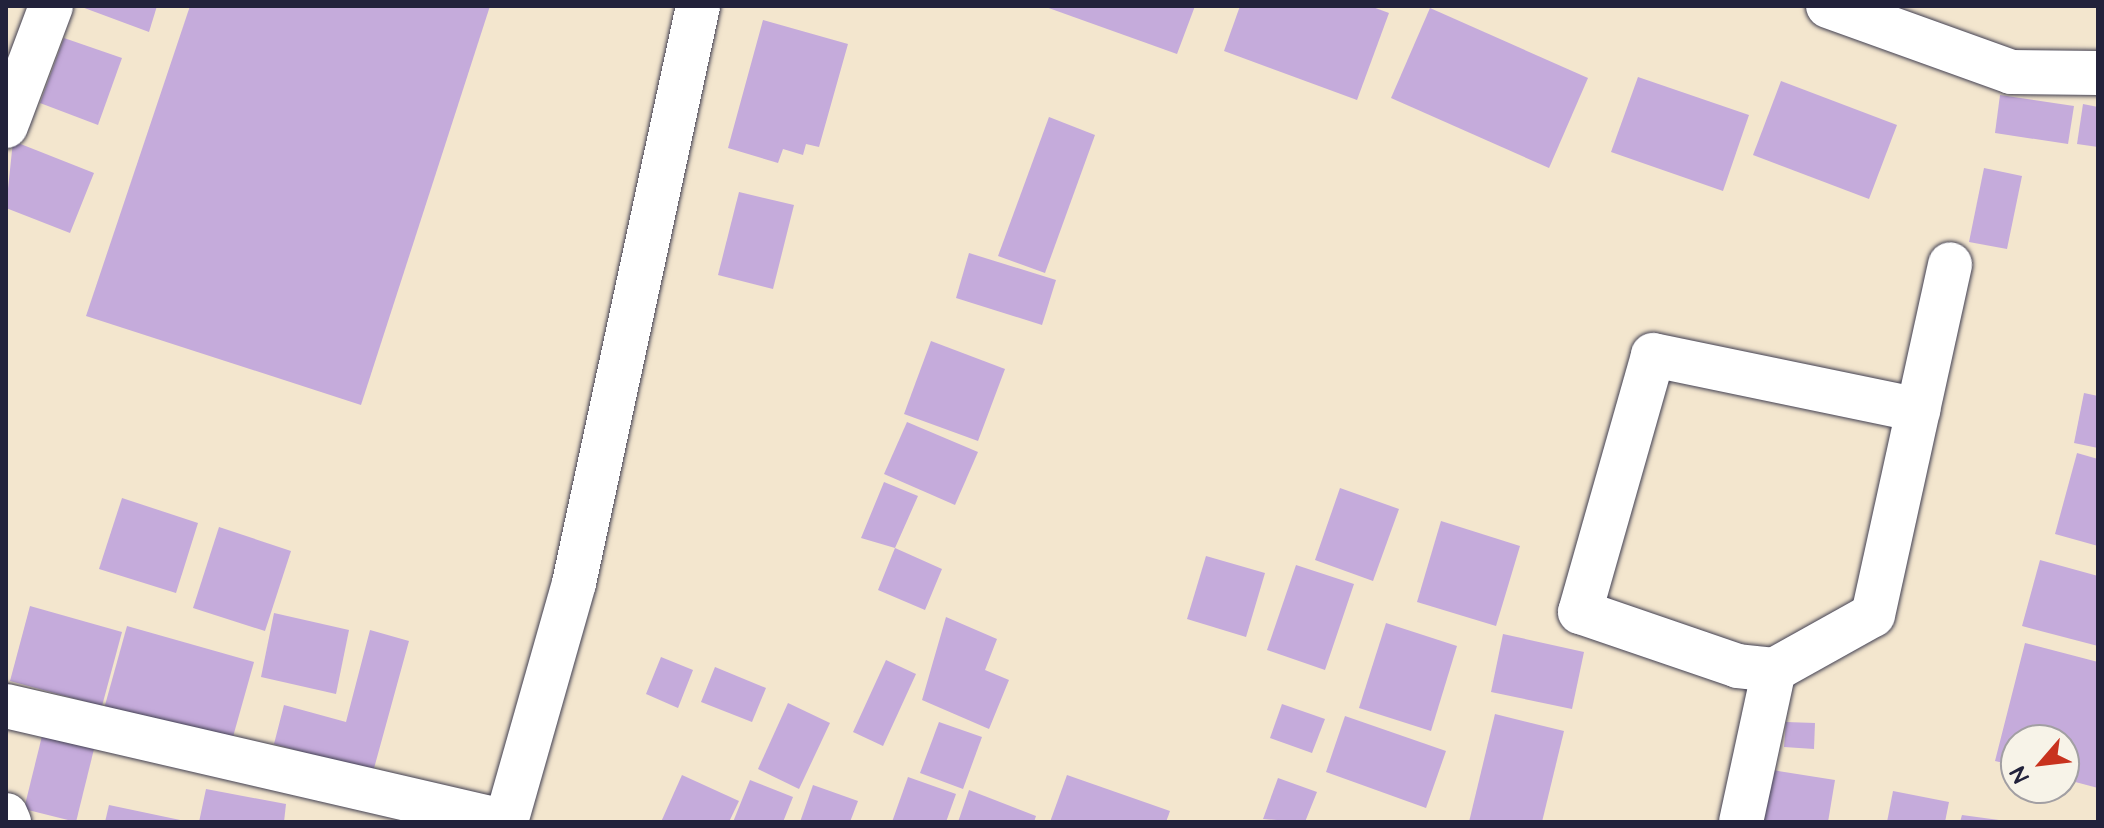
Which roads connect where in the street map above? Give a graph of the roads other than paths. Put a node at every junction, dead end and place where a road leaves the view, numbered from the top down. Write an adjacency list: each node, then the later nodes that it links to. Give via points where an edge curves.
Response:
1 (51, 6): 5 (street)
2 (698, 6): 12 (street, via 574,583)
3 (1828, 6): 4 (street, via 2011,72)
4 (2098, 73)
5 (6, 126)
6 (1950, 264): 7 (street)
7 (1918, 410): 8 (street, via 1873,615); 8 (street, via 1653,355 1580,612 1738,666)
8 (1774, 670): 13 (street)
9 (6, 706): 12 (street)
10 (6, 815): 11 (street)
11 (9, 822)
12 (506, 822)
13 (1741, 822)

